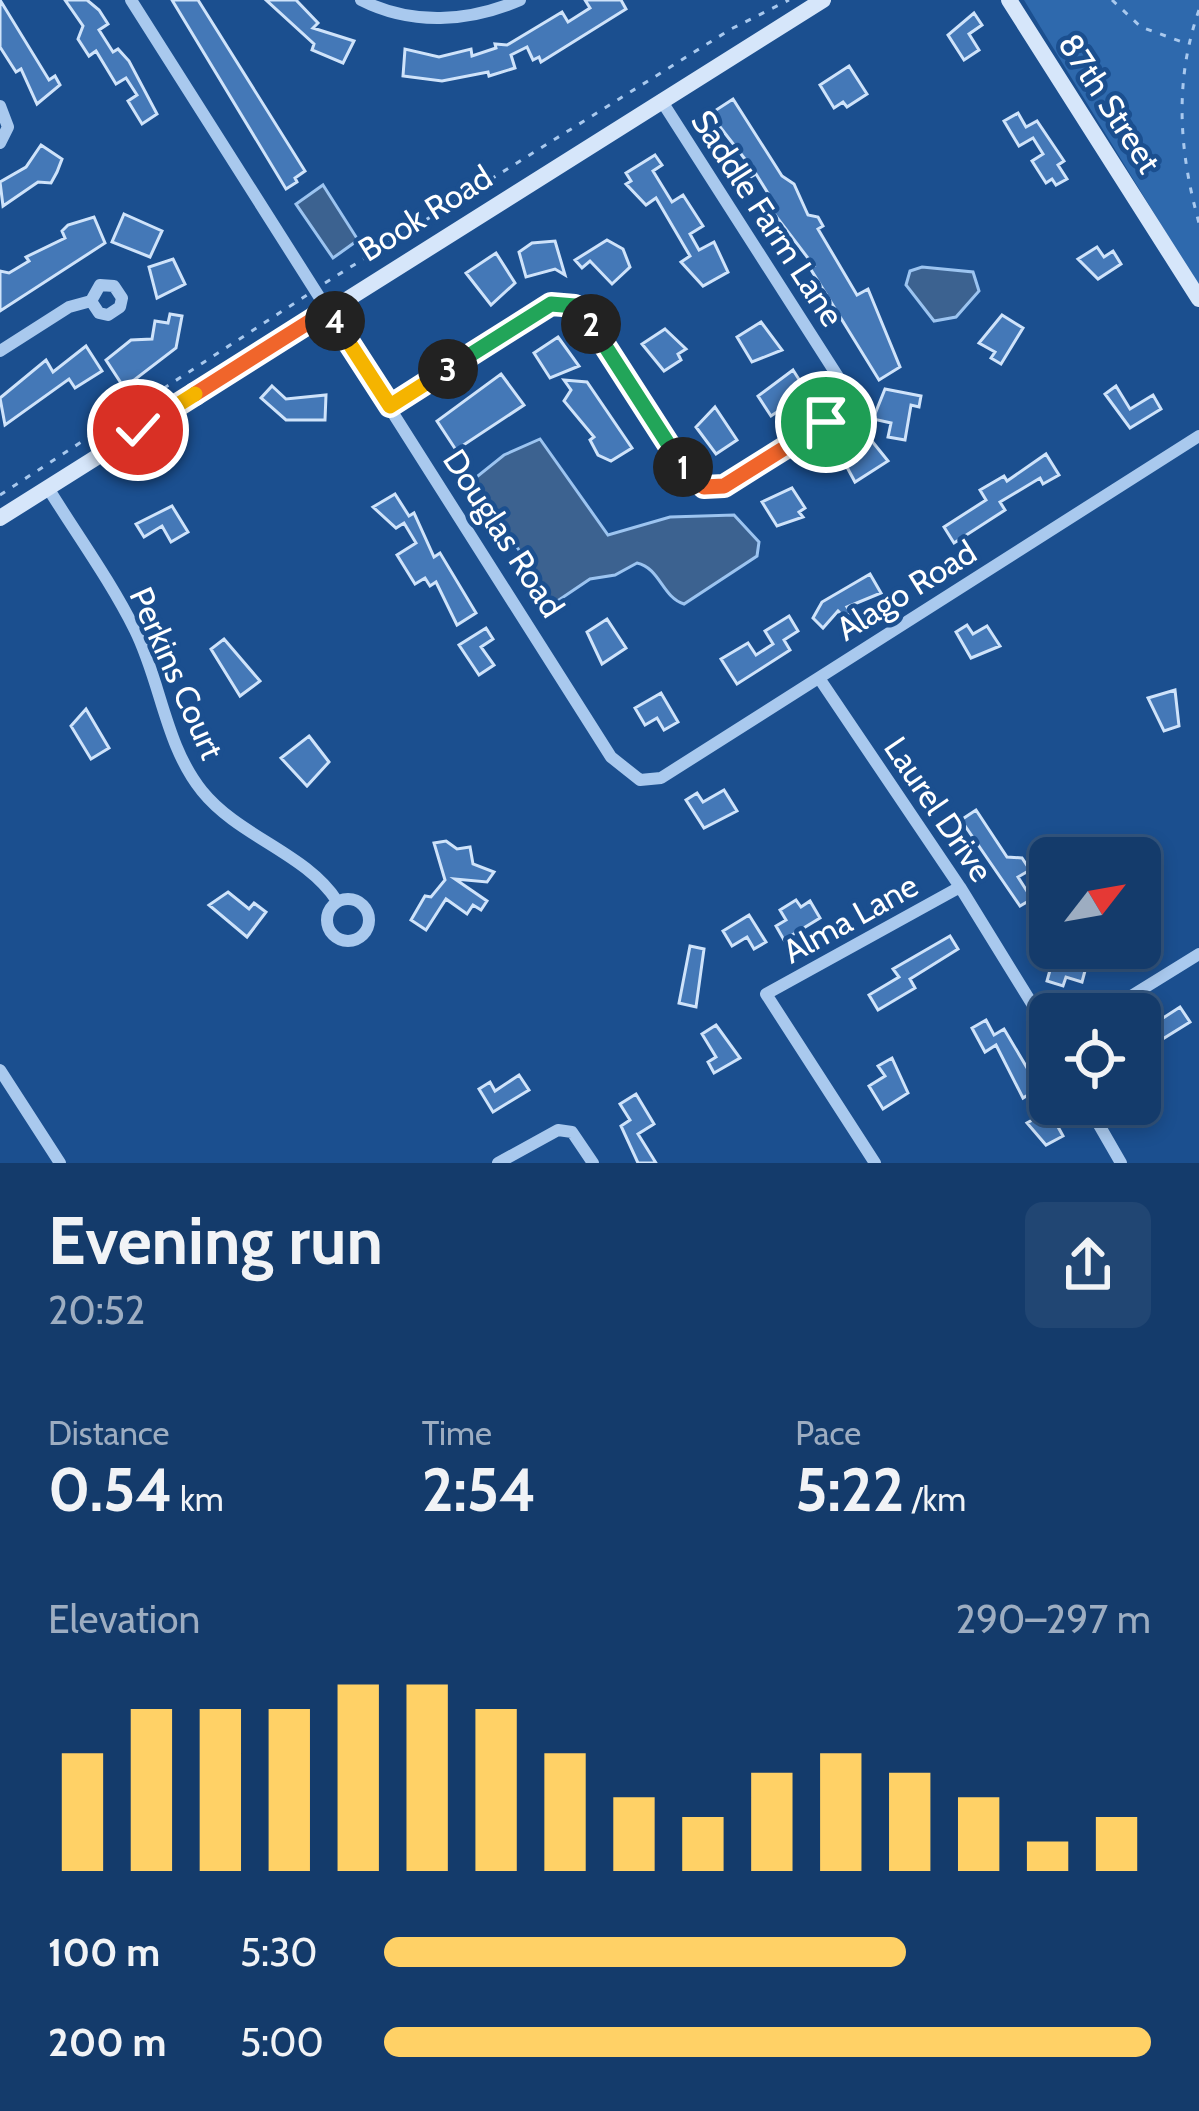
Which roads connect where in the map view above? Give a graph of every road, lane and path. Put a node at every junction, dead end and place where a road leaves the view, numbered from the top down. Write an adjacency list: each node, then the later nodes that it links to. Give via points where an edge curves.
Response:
1 (131, 0): 18 (street, Douglas Road)
2 (361, 0): 3 (street, via 443,19)
3 (520, 0)
4 (789, 0): 14 (path, via 731,28)
5 (823, 0): 10 (street, Book Road)
6 (1009, 0): 16 (street, 87th Street)
7 (1112, 0): 9 (path, via 1141,27)
8 (1199, 10): 9 (path)
9 (1187, 43): 13 (path, via 1180,130)
10 (661, 100): 18 (street, Book Road); 20 (street, Saddle Farm Lane, via 838,376 843,399 836,414 724,486 704,487 688,475 586,315 563,303)
11 (0, 106): 12 (street, via 8,127)
12 (0, 143)
13 (1199, 223)
14 (320, 286)
15 (308, 294): 23 (path)
16 (1199, 299)
17 (91, 302): 19 (street, via 69,307)
18 (328, 310): 20 (street, Douglas Road); 22 (street, Book Road)
19 (0, 351)
20 (390, 406): 26 (street, Douglas Road, via 611,757)
21 (1199, 436): 25 (street, Alago Road)
22 (48, 488): 24 (street, Book Road); 28 (street, Perkins Court, via 135,630 180,754 202,790 325,883)
23 (0, 495)
24 (0, 518)
25 (819, 678): 26 (street, Alago Road, via 661,778); 27 (street, Laurel Drive)
26 (640, 780)
27 (960, 887): 31 (street, Laurel Drive); 37 (street, Alma Lane, via 766,994)
28 (337, 902)
29 (1199, 954): 30 (street)
30 (1136, 993)
31 (1029, 999)
32 (0, 1070): 34 (street)
33 (1099, 1125): 38 (street)
34 (60, 1163)
35 (498, 1163): 36 (street, via 565,1130)
36 (593, 1163)
37 (875, 1163)
38 (1121, 1163)

